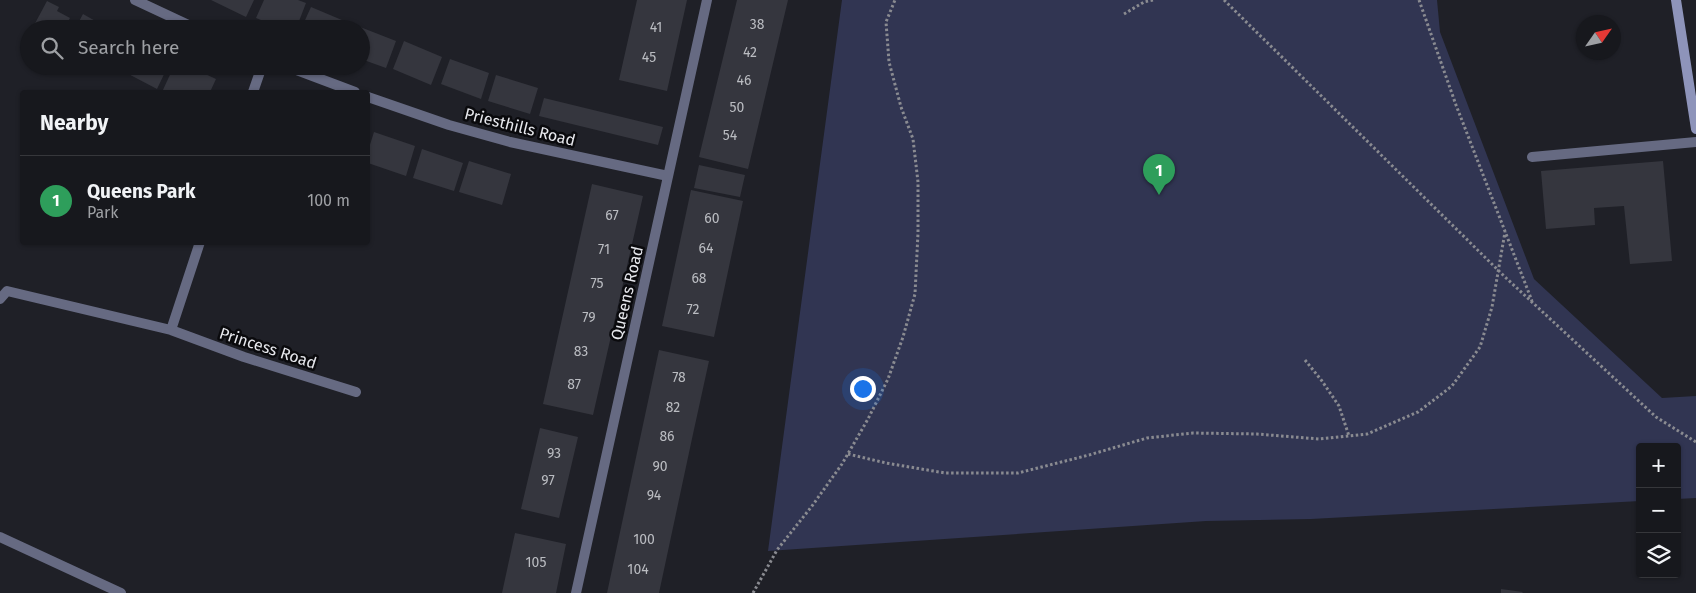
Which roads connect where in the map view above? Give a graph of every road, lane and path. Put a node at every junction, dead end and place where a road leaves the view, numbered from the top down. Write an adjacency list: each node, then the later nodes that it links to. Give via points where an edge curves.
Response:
1 (135, 0): 9 (street)
2 (707, 0): 18 (street, Queens Road)
3 (894, 0): 29 (path, via 886,22 889,62 913,139 918,182 915,294 888,379)
4 (1153, 0): 8 (path)
5 (1224, 0): 21 (path)
6 (1419, 0): 19 (path)
7 (1676, 0): 15 (main road)
8 (1124, 14)
9 (178, 20)
10 (259, 75): 12 (street)
11 (310, 75): 13 (street)
12 (254, 90)
13 (350, 90)
14 (370, 98): 18 (street, Priesthills Road, via 510,142)
15 (1696, 129)
16 (1696, 142): 17 (street)
17 (1532, 157)
18 (668, 176): 32 (street, Queens Road)
19 (1505, 232): 21 (path); 23 (path)
20 (199, 245): 24 (street)
21 (1499, 271): 23 (path); 27 (path, via 1480,347 1452,386 1418,412 1367,434)
22 (0, 299): 24 (street, Princess Road, via 7,291)
23 (1532, 302): 28 (path, via 1656,418)
24 (171, 330): 26 (street, Princess Road)
25 (1305, 360): 27 (path, via 1339,406)
26 (356, 392)
27 (1349, 436): 29 (path, via 1319,439 1193,433 1148,438 1018,472 945,473 886,464)
28 (1696, 442)
29 (848, 454): 33 (path, via 776,550)
30 (0, 537): 31 (street)
31 (121, 593)
32 (576, 593)
33 (753, 593)

